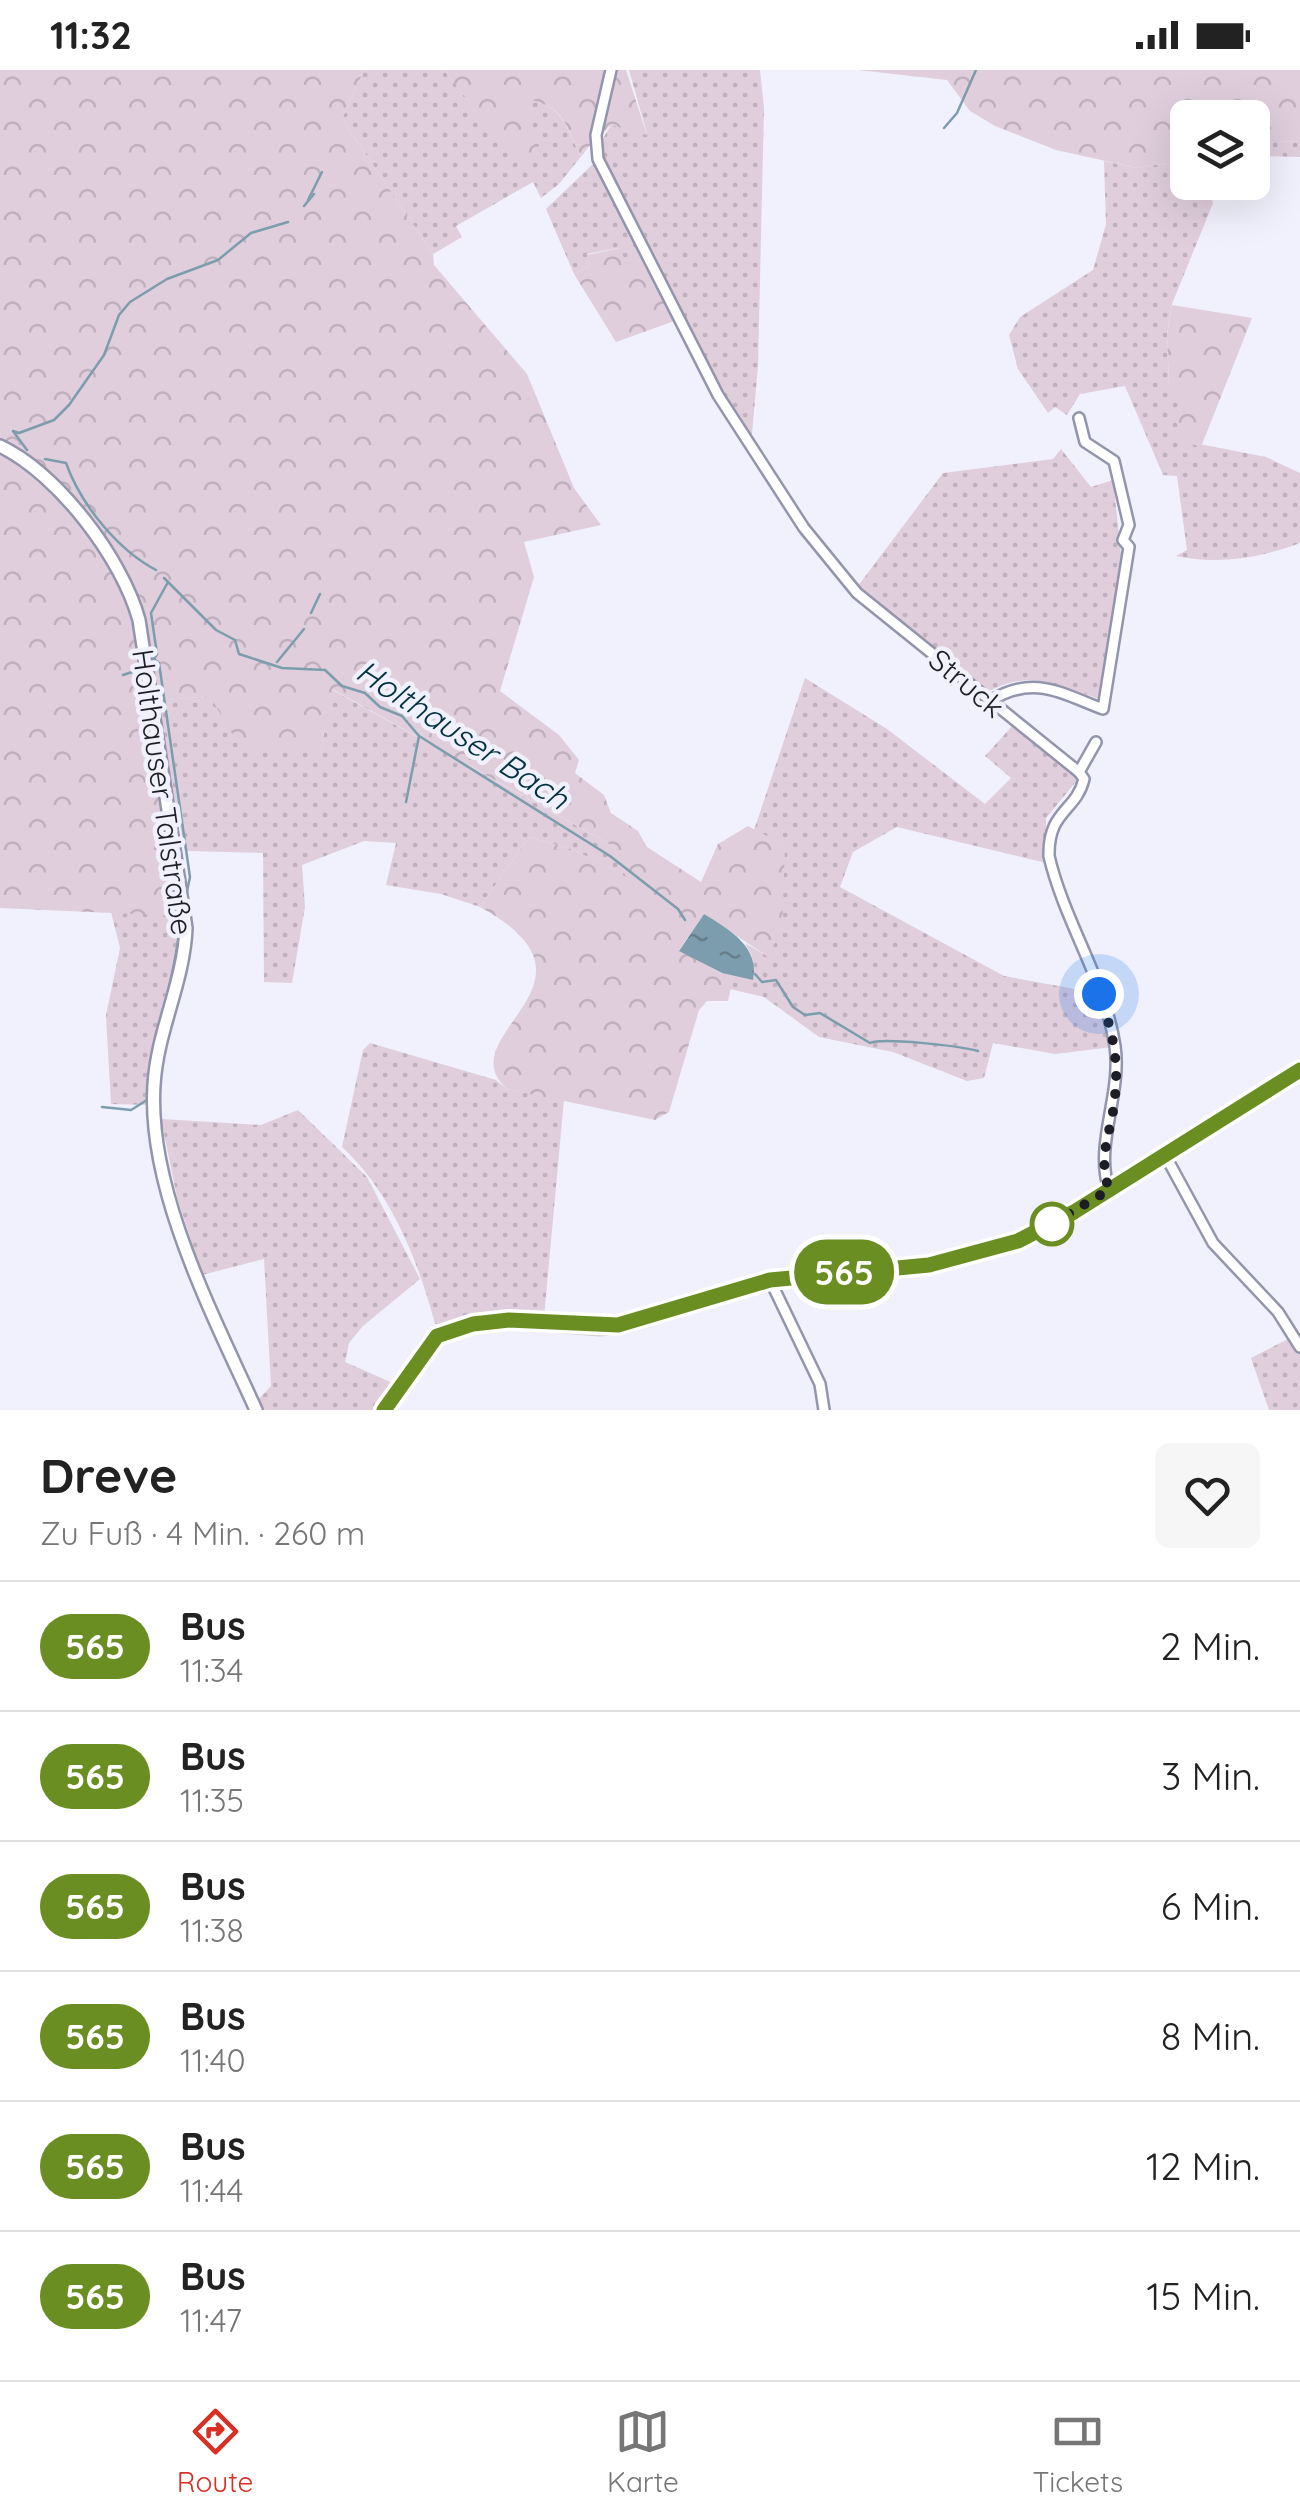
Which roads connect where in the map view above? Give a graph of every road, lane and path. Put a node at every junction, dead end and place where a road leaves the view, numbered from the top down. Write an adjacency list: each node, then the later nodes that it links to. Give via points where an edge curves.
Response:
1 (611, 70): 4 (street, Struck, via 596,135 598,158 718,395 804,528 857,593)
2 (1080, 418): 4 (street, via 1085,442 1114,461 1129,525 1103,709 1025,686)
3 (0, 446): 12 (street, Holthauser Talstraße, via 44,474 72,506 124,584 139,620 186,928 158,1052 154,1112 186,1246)
4 (990, 700): 6 (street, Struck)
5 (1096, 742): 6 (street)
6 (1078, 772): 9 (street, via 1082,789 1053,825 1048,856 1115,1046 1115,1099 1101,1166)
7 (1300, 1070): 8 (main road)
8 (1166, 1155): 9 (main road); 11 (street, via 1214,1243 1278,1312)
9 (1109, 1190): 10 (main road, via 1045,1228 980,1254)
10 (770, 1280): 13 (main road, via 647,1320 600,1327 509,1320 447,1330 423,1351); 14 (street, via 820,1384)
11 (1300, 1347)
12 (256, 1410)
13 (384, 1410)
14 (824, 1410)

